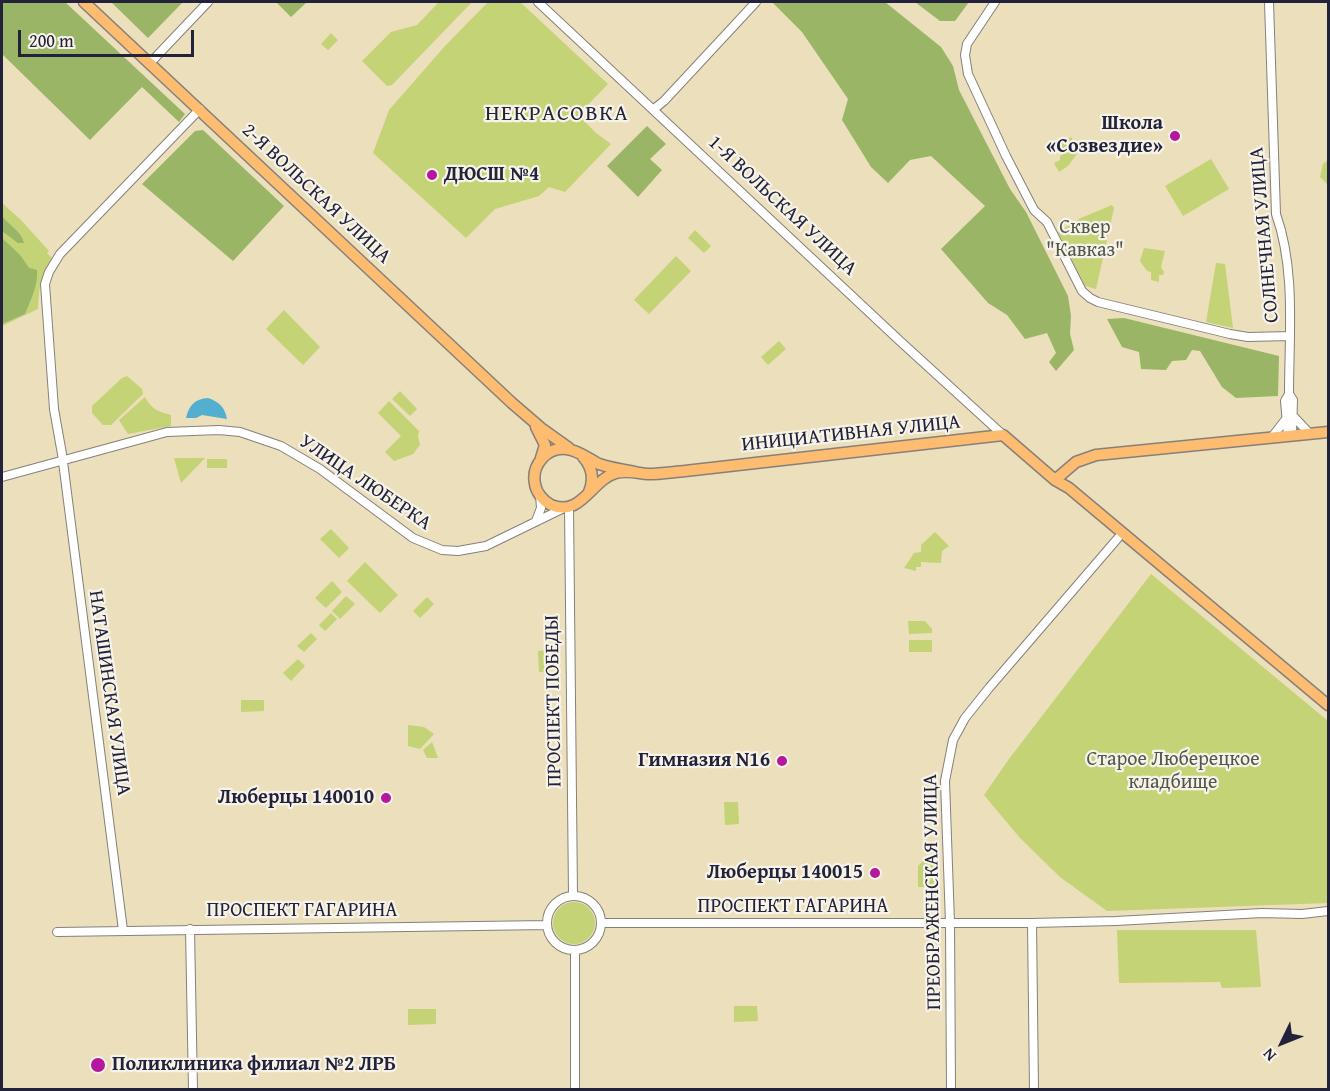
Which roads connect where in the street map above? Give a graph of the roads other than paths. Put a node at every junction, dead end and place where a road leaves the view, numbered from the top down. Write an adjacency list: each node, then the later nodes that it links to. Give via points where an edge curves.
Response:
1 (84, 2): 7 (main road, 2-Я ВОЛЬСКАЯ УЛИЦА)
2 (208, 2): 7 (street)
3 (538, 2): 9 (street, 1-Я ВОЛЬСКАЯ УЛИЦА)
4 (756, 2): 9 (street)
5 (995, 2): 10 (street, via 967,44 968,74 1034,210 1047,222 1085,294 1098,302 1230,334)
6 (1269, 2): 10 (street, СОЛНЕЧНАЯ УЛИЦА, via 1275,214 1282,231)
7 (151, 62): 8 (main road, 2-Я ВОЛЬСКАЯ УЛИЦА)
8 (200, 109): 11 (main road, 2-Я ВОЛЬСКАЯ УЛИЦА); 20 (street, НАТАШИНСКАЯ УЛИЦА, via 64,250 49,272 45,298 54,409)
9 (654, 109): 15 (street, 1-Я ВОЛЬСКАЯ УЛИЦА)
10 (1290, 336): 12 (street, СОЛНЕЧНАЯ УЛИЦА, via 1289,394 1285,401)
11 (524, 414): 18 (main road, 2-Я ВОЛЬСКАЯ УЛИЦА); 19 (main road, 2-Я ВОЛЬСКАЯ УЛИЦА, via 543,440)
12 (1290, 418): 14 (street); 16 (street, СОЛНЕЧНАЯ УЛИЦА); 17 (street)
13 (1329, 432): 14 (main road)
14 (1310, 434): 16 (main road)
15 (1004, 435): 21 (main road, ИНИЦИАТИВНАЯ УЛИЦА, via 684,471); 23 (main road)
16 (1290, 436): 17 (main road)
17 (1272, 437): 23 (main road, via 1096,455 1076,462)
18 (577, 453): 19 (main road, via 559,449); 21 (main road, ИНИЦИАТИВНАЯ УЛИЦА, via 611,468); 25 (main road, via 588,462 592,478)
19 (541, 458): 24 (main road, via 534,472)
20 (63, 461): 22 (street, УЛИЦА ЛЮБЕРКА); 27 (street, УЛИЦА ЛЮБЕРКА, via 167,432 240,432 300,457 426,545 442,550 473,549); 38 (street, НАТАШИНСКАЯ УЛИЦА)
21 (635, 472): 25 (main road, ИНИЦИАТИВНАЯ УЛИЦА, via 613,474)
22 (2, 477)
23 (1055, 480): 28 (main road, via 1065,494); 29 (main road)
24 (540, 495): 26 (main road, via 550,504); 27 (street, via 542,508)
25 (584, 498): 26 (main road, ИНИЦИАТИВНАЯ УЛИЦА)
26 (567, 507): 27 (street, УЛИЦА ЛЮБЕРКА); 31 (street, ПРОСПЕКТ ПОБЕДЫ)
27 (534, 524)
28 (1118, 538): 30 (main road); 35 (street, ПРЕОБРАЖЕНСКАЯ УЛИЦА, via 994,681 953,740 945,781)
29 (1329, 705)
30 (1329, 713)
31 (573, 895): 34 (street, via 593,903); 36 (street, via 551,908)
32 (1329, 911): 33 (street, ПРОСПЕКТ ГАГАРИНА)
33 (1032, 922): 35 (street, ПРОСПЕКТ ГАГАРИНА); 44 (street)
34 (601, 923): 35 (street, ПРОСПЕКТ ГАГАРИНА); 40 (street, via 596,939)
35 (950, 923): 43 (street, ПРЕОБРАЖЕНСКАЯ УЛИЦА)
36 (547, 925): 37 (street, ПРОСПЕКТ ГАГАРИНА); 40 (street, via 553,940)
37 (190, 928): 38 (street, ПРОСПЕКТ ГАГАРИНА); 41 (street)
38 (123, 930): 39 (street, ПРОСПЕКТ ГАГАРИНА)
39 (57, 932)
40 (575, 950): 42 (street)
41 (193, 1089)
42 (576, 1089)
43 (951, 1089)
44 (1034, 1089)

